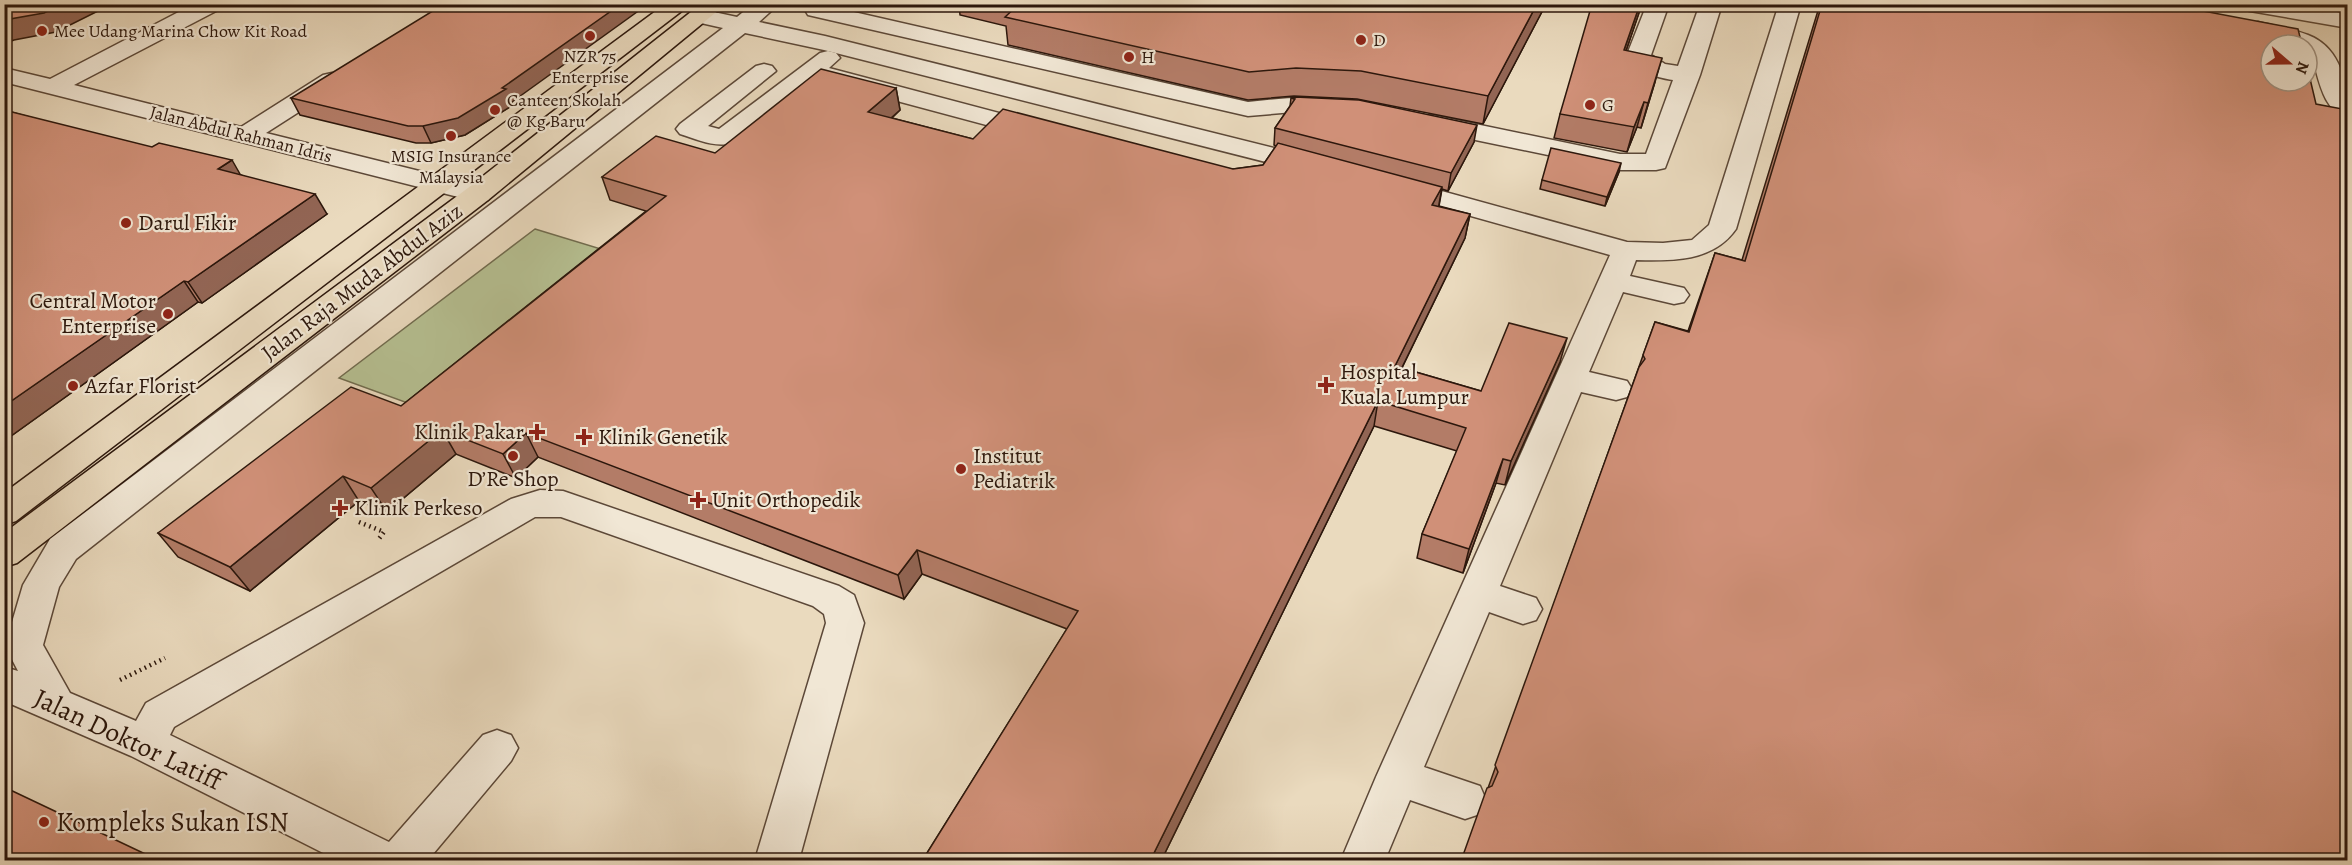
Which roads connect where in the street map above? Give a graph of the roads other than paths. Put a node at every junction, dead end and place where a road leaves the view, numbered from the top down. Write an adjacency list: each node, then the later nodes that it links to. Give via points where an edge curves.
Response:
1 (212, 4): 19 (street)
2 (768, 4): 11 (street)
3 (823, 4): 9 (street, via 816,10)
4 (1658, 4): 18 (street, via 1638,57 1658,70)
5 (1711, 4): 18 (street)
6 (1790, 4): 29 (street, via 1722,229 1700,247 1663,252)
7 (2250, 4): 10 (street)
8 (698, 8): 11 (street); 27 (main road, Jalan Raja Muda Abdul Aziz); 28 (main road, Jalan Raja Muda Abdul Aziz)
9 (863, 12): 13 (street); 20 (street, via 1248,109 1294,105)
10 (2348, 21)
11 (743, 24): 13 (street); 39 (street, via 63,549 41,585 24,646)
12 (2240, 26): 21 (street, via 2301,40 2322,54 2341,106)
13 (833, 45): 16 (street); 25 (street, via 1262,164)
14 (346, 71): 23 (street)
15 (765, 71): 16 (street, via 689,129 723,138)
16 (811, 71): 24 (street)
17 (4, 75): 19 (street, Jalan Abdul Rahman Idris)
18 (1688, 75): 22 (street, via 1656,162 1620,162)
19 (53, 87): 23 (street, Jalan Abdul Rahman Idris)
20 (1357, 108)
21 (2348, 111)
22 (1414, 120)
23 (245, 135): 27 (street, Jalan Abdul Rahman Idris)
24 (1062, 137)
25 (1332, 170)
26 (1374, 181): 29 (street)
27 (440, 184): 28 (street, Jalan Abdul Rahman Idris); 34 (main road, Jalan Raja Muda Abdul Aziz)
28 (478, 194): 35 (main road, Jalan Raja Muda Abdul Aziz)
29 (1626, 250): 30 (street)
30 (1613, 281): 31 (street); 32 (street)
31 (1674, 295)
32 (1570, 379): 33 (street); 36 (street)
33 (1616, 389)
34 (4, 512)
35 (4, 554)
36 (1477, 593): 37 (street); 42 (street)
37 (1523, 609)
38 (4, 683): 39 (street, Jalan Doktor Latiff)
39 (55, 704): 40 (street, Jalan Doktor Latiff)
40 (144, 742): 44 (street, Jalan Doktor Latiff); 46 (street, via 160,715 523,508 540,503 563,504 826,596 841,606 845,623)
41 (497, 748): 45 (street)
42 (1397, 777): 43 (street); 47 (street)
43 (1465, 800)
44 (380, 861)
45 (401, 861)
46 (777, 861)
47 (1363, 861)

